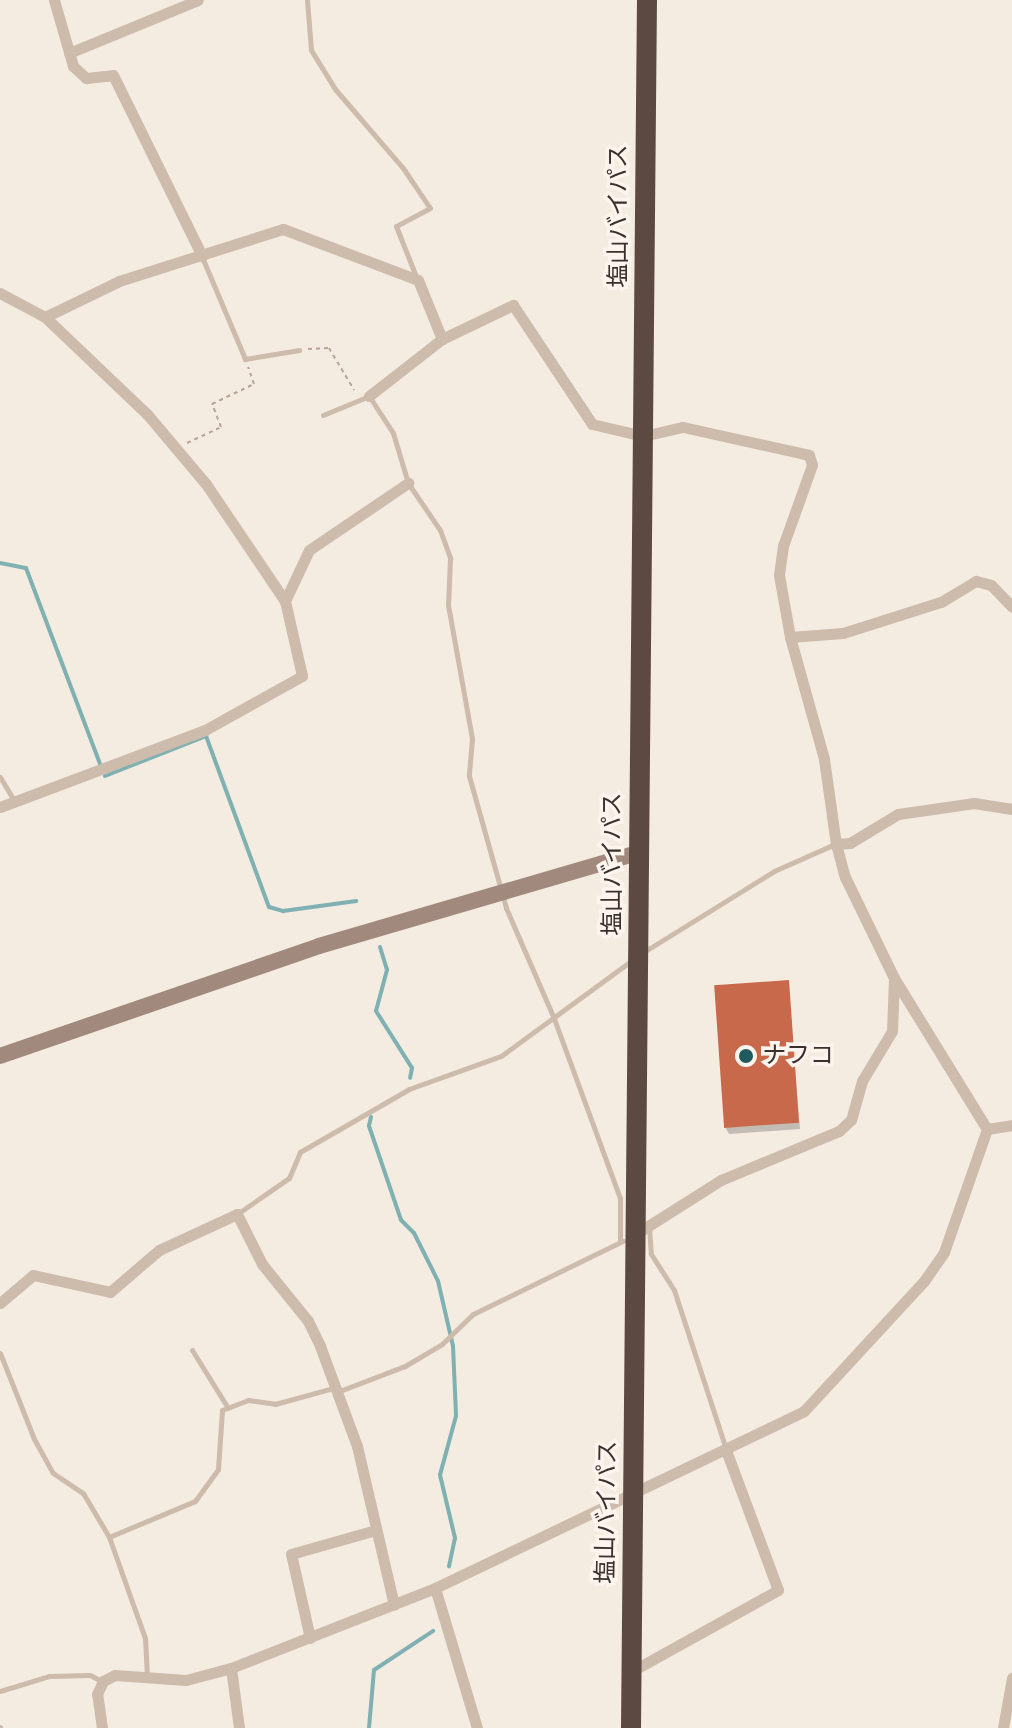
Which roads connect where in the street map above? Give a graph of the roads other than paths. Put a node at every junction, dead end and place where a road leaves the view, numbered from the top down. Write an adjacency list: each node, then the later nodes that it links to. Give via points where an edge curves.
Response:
1 (54, 0): 5 (street)
2 (198, 0): 5 (street)
3 (307, 0): 7 (lane, via 311,50 335,89 430,208 396,226)
4 (647, 0): 14 (highway, 塩山バイパス)
5 (69, 53): 6 (street, via 73,66 86,78 113,75)
6 (202, 256): 7 (street, via 283,229); 9 (street, via 119,281); 11 (lane, via 245,359)
7 (418, 280): 10 (street)
8 (0, 293): 9 (street)
9 (45, 317): 16 (street, via 176,449)
10 (442, 339): 12 (street); 14 (street, via 513,305 592,424)
11 (299, 350)
12 (364, 397): 13 (lane); 15 (lane, via 393,433)
13 (323, 415)
14 (643, 436): 18 (street, via 683,427 809,455 812,465 783,546 779,575); 24 (highway, 塩山バイパス)
15 (408, 483): 16 (street, via 309,550); 25 (lane, via 440,530 450,558 448,605 472,739 469,776)
16 (285, 601): 20 (street, via 302,676 205,730)
17 (1012, 607): 18 (street, via 991,585 976,581 941,602 843,633)
18 (790, 637): 23 (street, via 821,746)
19 (0, 777): 20 (lane)
20 (14, 800): 21 (street)
21 (0, 807)
22 (1012, 809): 23 (street, via 974,803 898,814 850,843)
23 (836, 844): 26 (lane, via 774,871); 27 (street, via 845,877)
24 (638, 853): 25 (street); 26 (highway, 塩山バイパス)
25 (502, 890): 28 (lane); 29 (street)
26 (640, 954): 28 (lane); 33 (highway, 塩山バイパス)
27 (894, 978): 31 (street); 33 (street, via 892,1031 862,1081 851,1120 839,1131 721,1180)
28 (553, 1016): 32 (lane, via 501,1056 409,1089 300,1152 289,1178); 33 (lane)
29 (0, 1056)
30 (1012, 1125): 31 (street)
31 (987, 1129): 39 (street, via 944,1252 924,1281 804,1411)
32 (237, 1214): 34 (street, via 159,1250 110,1292 33,1275); 37 (street, via 262,1264 308,1321)
33 (634, 1234): 37 (lane, via 473,1314 442,1344 393,1372); 39 (lane, via 674,1290); 40 (highway, 塩山バイパス)
34 (0, 1303)
35 (192, 1350): 38 (lane)
36 (0, 1353): 42 (lane, via 53,1473 83,1493)
37 (334, 1390): 38 (lane, via 275,1404 248,1400); 41 (street, via 357,1446)
38 (228, 1408): 42 (lane, via 222,1410 218,1469 195,1501)
39 (726, 1450): 40 (street); 47 (street, via 778,1590)
40 (632, 1490): 43 (street); 47 (highway, 塩山バイパス)
41 (376, 1530): 44 (street); 45 (street, via 291,1554)
42 (109, 1537): 48 (lane, via 145,1638)
43 (435, 1588): 44 (street); 54 (street)
44 (394, 1605): 45 (street)
45 (310, 1638): 46 (street)
46 (231, 1668): 48 (street, via 186,1680); 53 (street)
47 (632, 1671): 55 (highway, 塩山バイパス)
48 (147, 1674): 50 (street, via 115,1675)
49 (1012, 1678): 56 (street)
50 (103, 1681): 51 (lane, via 90,1675 49,1676); 52 (street, via 97,1694)
51 (0, 1691)
52 (102, 1728)
53 (239, 1728)
54 (477, 1728)
55 (631, 1728)
56 (1003, 1728)

